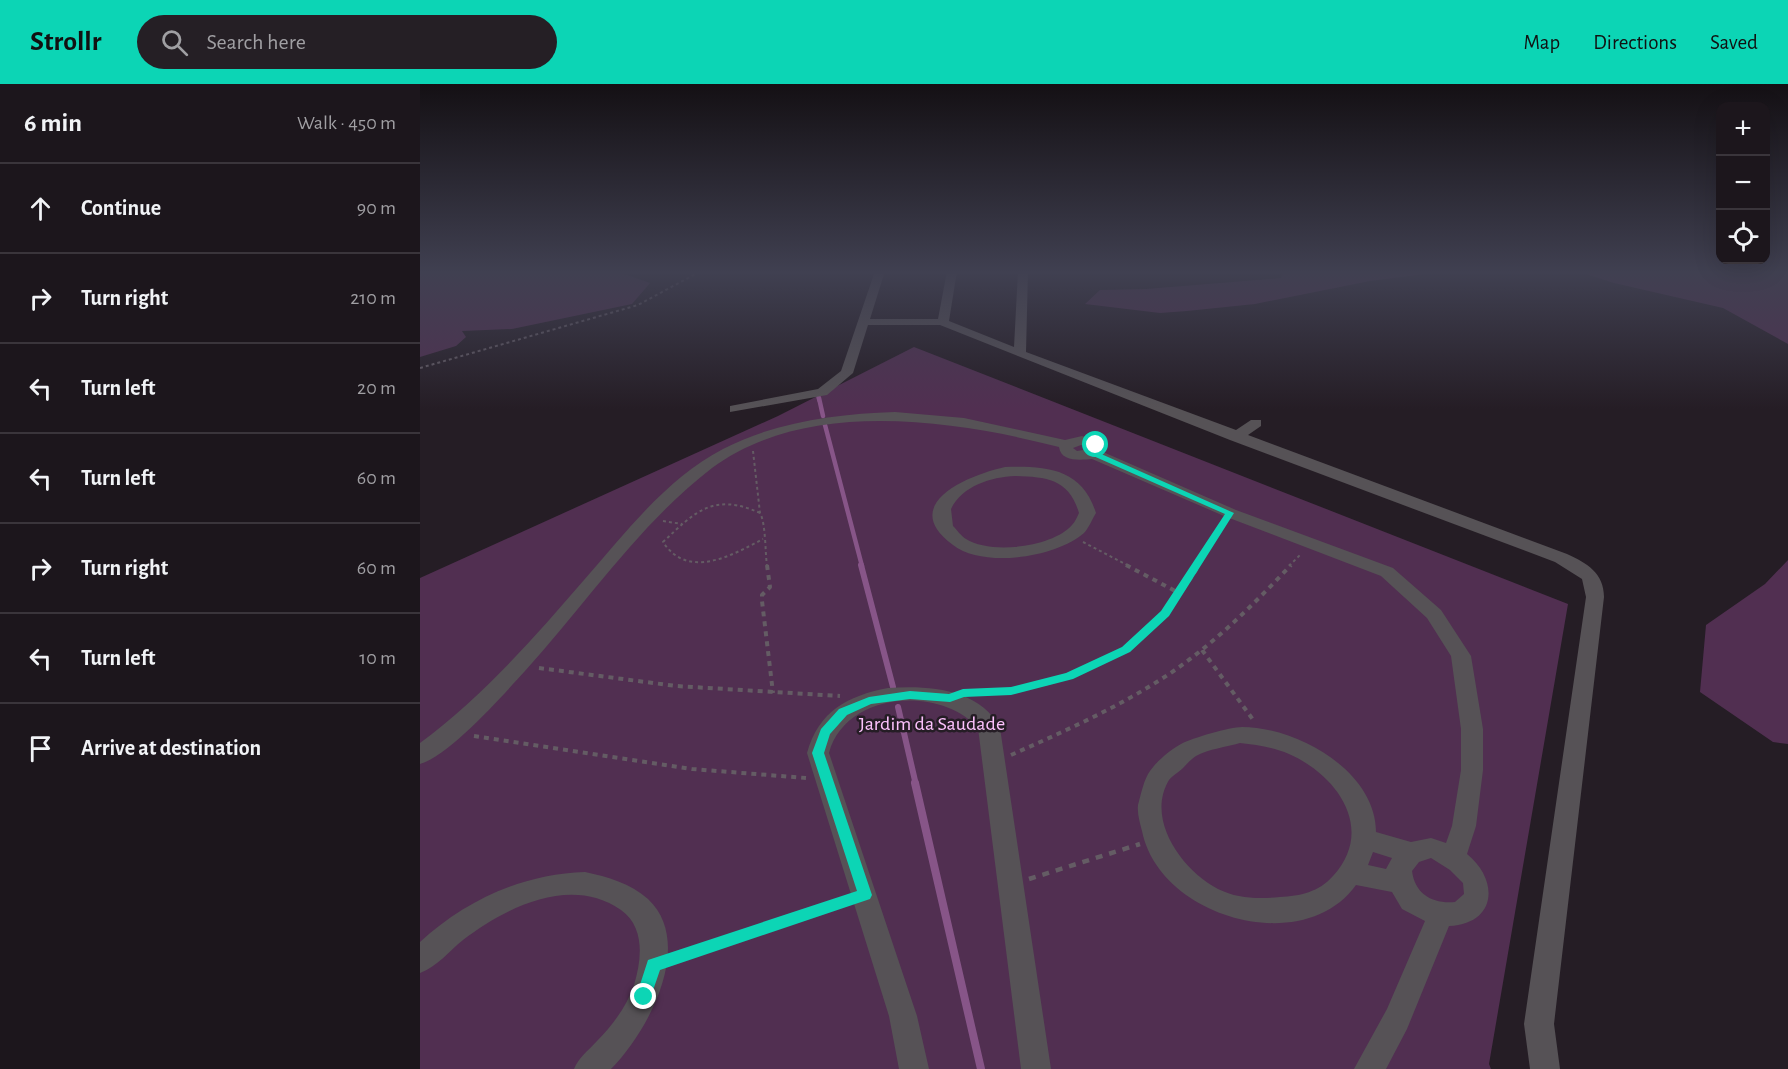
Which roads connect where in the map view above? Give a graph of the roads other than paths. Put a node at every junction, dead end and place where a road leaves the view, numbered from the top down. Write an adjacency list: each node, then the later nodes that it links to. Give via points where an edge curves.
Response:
1 (866, 317): 4 (street)
2 (944, 317): 5 (street)
3 (1021, 317): 6 (street)
4 (865, 322): 5 (street); 7 (street, via 848,373 836,384 801,398)
5 (943, 322): 6 (street)
6 (1020, 353): 9 (street)
7 (735, 410)
8 (1256, 423): 9 (street)
9 (1235, 437): 25 (street, via 1561,558 1580,566 1596,585 1539,1024)
10 (1078, 452): 11 (street); 12 (street); 13 (street, via 954,419 897,415 817,423 752,441 710,464 684,485 519,665 451,732); 16 (street, via 1362,561 1401,583 1434,614 1461,656 1472,729 1472,770 1464,826)
11 (1042, 474): 12 (street); 12 (street, via 1005,472 970,482 947,500 942,522 959,542 994,553 1036,550 1071,536 1086,514 1082,494)
12 (1059, 478)
13 (420, 755)
14 (1364, 839): 15 (street); 17 (street, via 1359,862); 17 (street, via 1362,815 1352,792 1336,772 1291,744 1265,737 1215,738 1193,746 1160,775 1151,795 1149,817 1154,840 1167,864 1188,884 1214,900 1249,910 1284,911 1317,902 1342,885)
15 (1412, 853): 16 (street, via 1431,848); 18 (street, via 1399,868)
16 (1454, 857): 19 (street, via 1472,874 1475,895 1464,910)
17 (1351, 873): 18 (street)
18 (1401, 883): 19 (street, via 1407,896 1417,904)
19 (1441, 914): 24 (street, via 1397,1019)
20 (420, 960): 21 (street, via 469,918 539,887 602,885 626,895 644,913 653,936 654,965 644,997 625,1030)
21 (589, 1069)
22 (914, 1069): 23 (street, via 903,1016 818,753 825,732 843,712 869,701 910,695 950,698 969,705 988,725)
23 (1036, 1069)
24 (1369, 1069)
25 (1545, 1069)

